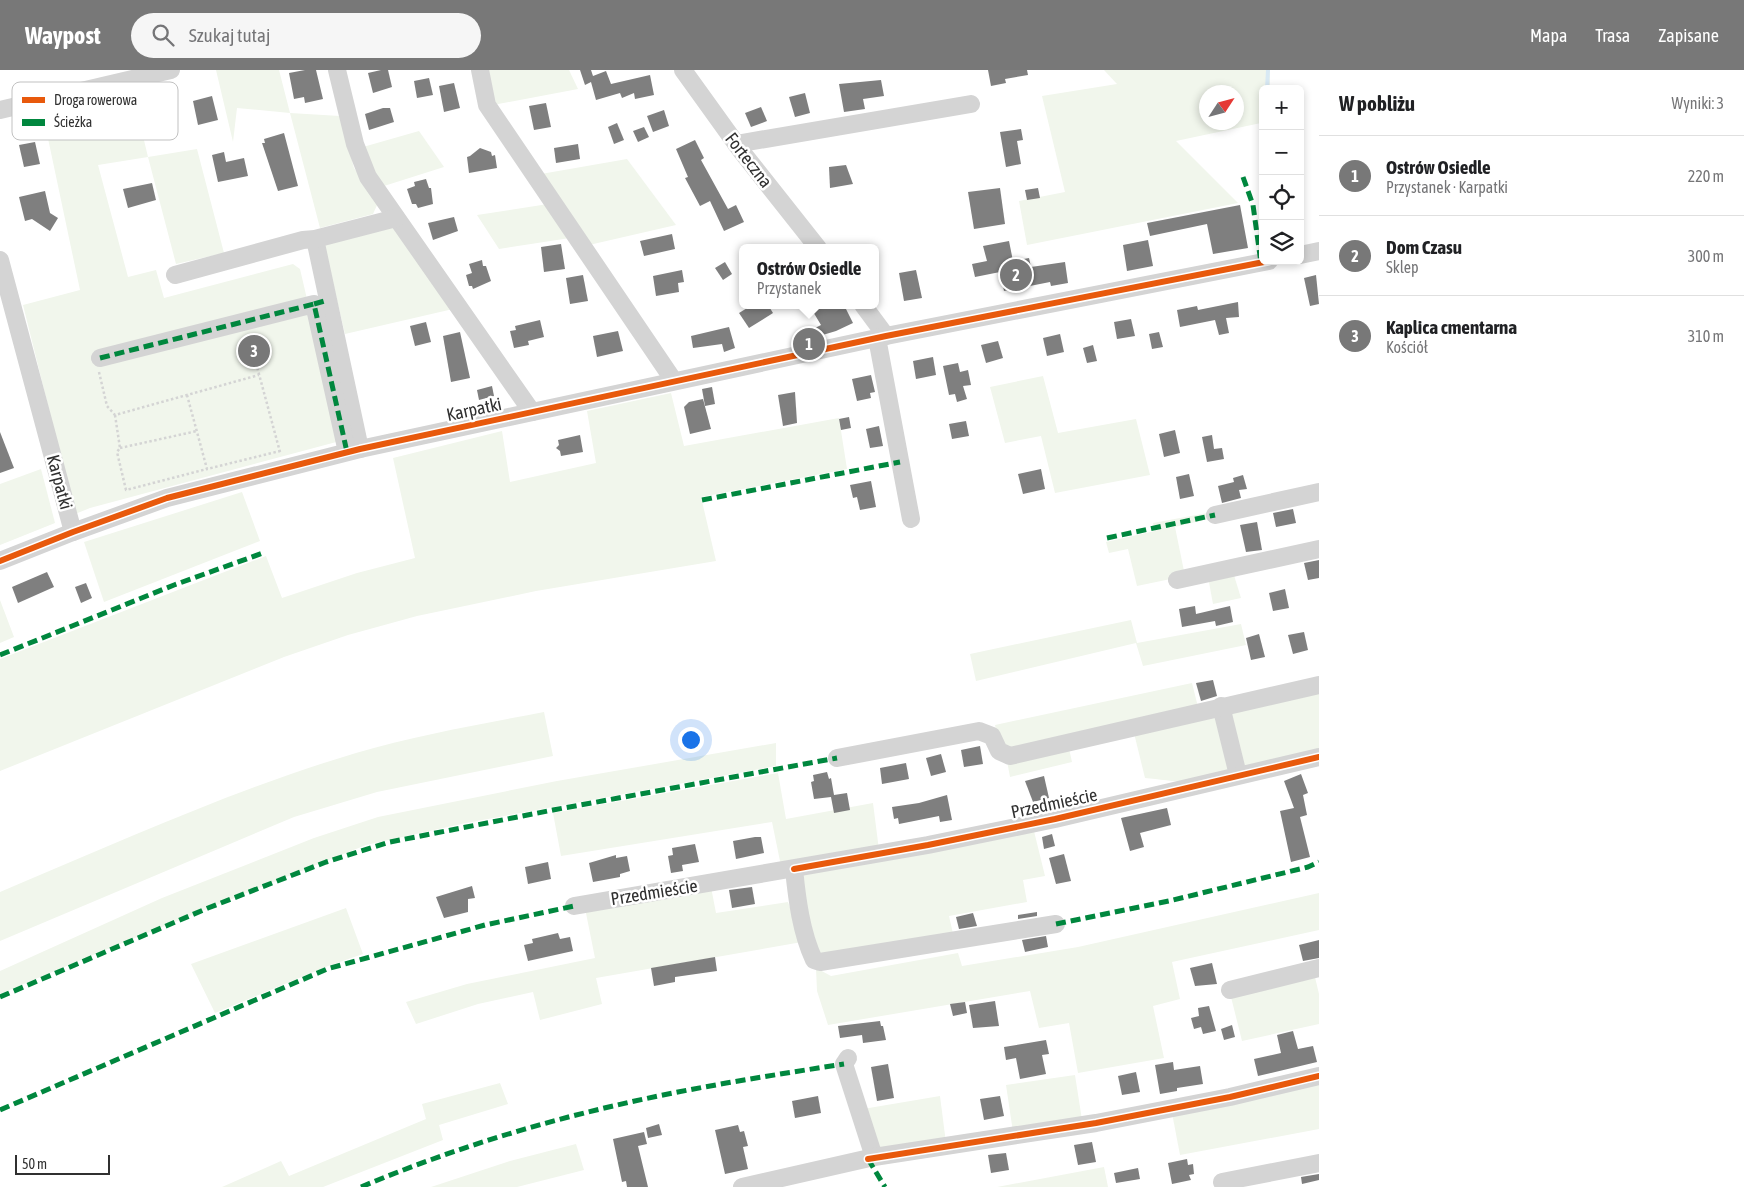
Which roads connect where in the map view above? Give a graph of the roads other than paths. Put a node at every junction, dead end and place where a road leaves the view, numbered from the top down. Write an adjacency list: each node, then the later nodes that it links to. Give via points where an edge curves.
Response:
1 (170, 70): 5 (street)
2 (337, 70): 8 (street, Karpatki, via 360,162)
3 (480, 70): 20 (street, via 487,105)
4 (683, 70): 7 (street, Forteczna)
5 (119, 82)
6 (971, 104): 7 (street)
7 (736, 144): 10 (street, Forteczna)
8 (396, 218): 9 (street); 21 (street, Karpatki)
9 (315, 239): 15 (street); 16 (street)
10 (815, 244)
11 (1319, 251): 12 (street)
12 (1304, 254)
13 (0, 260): 26 (street, Karpatki)
14 (1259, 263): 18 (street, Karpatki)
15 (175, 275)
16 (321, 302): 19 (street); 22 (street)
17 (865, 309): 18 (street)
18 (882, 337): 20 (street, Karpatki); 25 (street)
19 (100, 358)
20 (674, 381): 21 (street, Karpatki)
21 (532, 412): 22 (street, Karpatki)
22 (354, 451): 26 (street, Karpatki, via 167,498)
23 (1319, 492): 24 (street)
24 (1215, 515)
25 (911, 519)
26 (73, 532): 28 (street)
27 (1319, 549): 29 (street)
28 (0, 561)
29 (1177, 580)
30 (1319, 684): 31 (street)
31 (1221, 706): 33 (street, via 1010,756 999,751 992,736 979,731); 34 (street)
32 (1319, 757): 34 (street, Przedmieście)
33 (837, 758)
34 (1238, 775): 35 (street, Przedmieście, via 928,845)
35 (794, 869): 36 (street, Przedmieście); 37 (street, via 797,900 810,952 814,960 820,962)
36 (574, 906)
37 (1056, 924)
38 (1319, 968): 39 (street)
39 (1230, 990)
40 (848, 1058): 42 (street, via 844,1064)
41 (1319, 1076): 42 (street, via 1096,1123)
42 (871, 1158): 45 (street)
43 (1319, 1163): 44 (street)
44 (1222, 1182)
45 (742, 1187)

